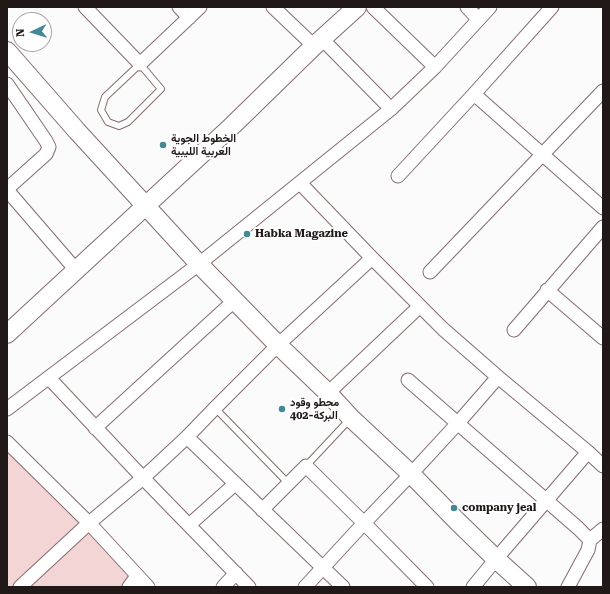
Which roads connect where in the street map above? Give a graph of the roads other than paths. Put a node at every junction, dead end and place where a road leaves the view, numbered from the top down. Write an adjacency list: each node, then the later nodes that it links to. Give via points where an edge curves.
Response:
1 (84, 7): 14 (street)
2 (179, 7): 10 (street)
3 (200, 7): 10 (street)
4 (273, 7): 12 (street)
5 (357, 7): 12 (street)
6 (373, 7): 15 (street)
7 (467, 7): 11 (street)
8 (490, 7): 11 (street)
9 (552, 7): 18 (street)
10 (189, 18): 14 (street)
11 (478, 19): 15 (street)
12 (318, 43): 19 (street); 24 (street)
13 (7, 51): 24 (street)
14 (140, 64): 14 (lane, via 161,90 128,122 119,126 108,122 101,110 105,97)
15 (435, 67): 19 (street)
16 (7, 84): 23 (street, via 48,147 46,154)
17 (603, 91): 20 (street)
18 (474, 94): 20 (street); 21 (street)
19 (391, 109): 22 (street)
20 (543, 155): 25 (street); 30 (street)
21 (398, 176)
22 (300, 183): 27 (street); 28 (street)
23 (8, 186): 29 (street)
24 (146, 206): 28 (street); 29 (street)
25 (603, 208)
26 (603, 227): 31 (street)
27 (372, 258): 33 (street); 37 (street)
28 (199, 264): 32 (street); 39 (street)
29 (76, 270): 35 (street)
30 (430, 272)
31 (548, 290): 34 (street); 36 (street)
32 (235, 300): 37 (street); 46 (street)
33 (420, 306): 38 (street); 41 (street)
34 (514, 330)
35 (7, 334)
36 (603, 338)
37 (278, 345): 41 (street); 42 (street)
38 (498, 377): 45 (street); 49 (street)
39 (48, 378): 43 (street); 46 (street)
40 (408, 380): 45 (street)
41 (328, 393): 44 (street)
42 (215, 408): 47 (street); 55 (lane)
43 (7, 409)
44 (351, 418): 50 (lane); 52 (street)
45 (458, 423): 52 (street); 56 (street)
46 (94, 428): 53 (street)
47 (187, 437): 53 (street); 54 (street)
48 (7, 442): 59 (street)
49 (588, 452): 51 (street); 56 (street)
50 (306, 466): 55 (street); 58 (street)
51 (603, 466)
52 (411, 474): 58 (street); 63 (street)
53 (143, 478): 59 (street); 60 (street)
54 (235, 484): 57 (street); 60 (street)
55 (289, 484): 57 (street)
56 (547, 501): 62 (street); 63 (street)
57 (262, 510): 64 (street)
58 (364, 523): 64 (street); 67 (street)
59 (89, 524): 66 (street); 68 (street)
60 (189, 525): 65 (street)
61 (603, 529): 62 (street)
62 (590, 540): 77 (street, via 588,550)
63 (496, 559): 75 (street); 76 (street)
64 (322, 568): 73 (street); 74 (street)
65 (236, 573): 71 (street); 72 (street)
66 (137, 576): 69 (street); 70 (street)
67 (420, 585)
68 (20, 587)
69 (129, 587)
70 (148, 587)
71 (223, 587)
72 (249, 587)
73 (305, 587)
74 (343, 587)
75 (473, 587)
76 (527, 587)
77 (568, 587)

